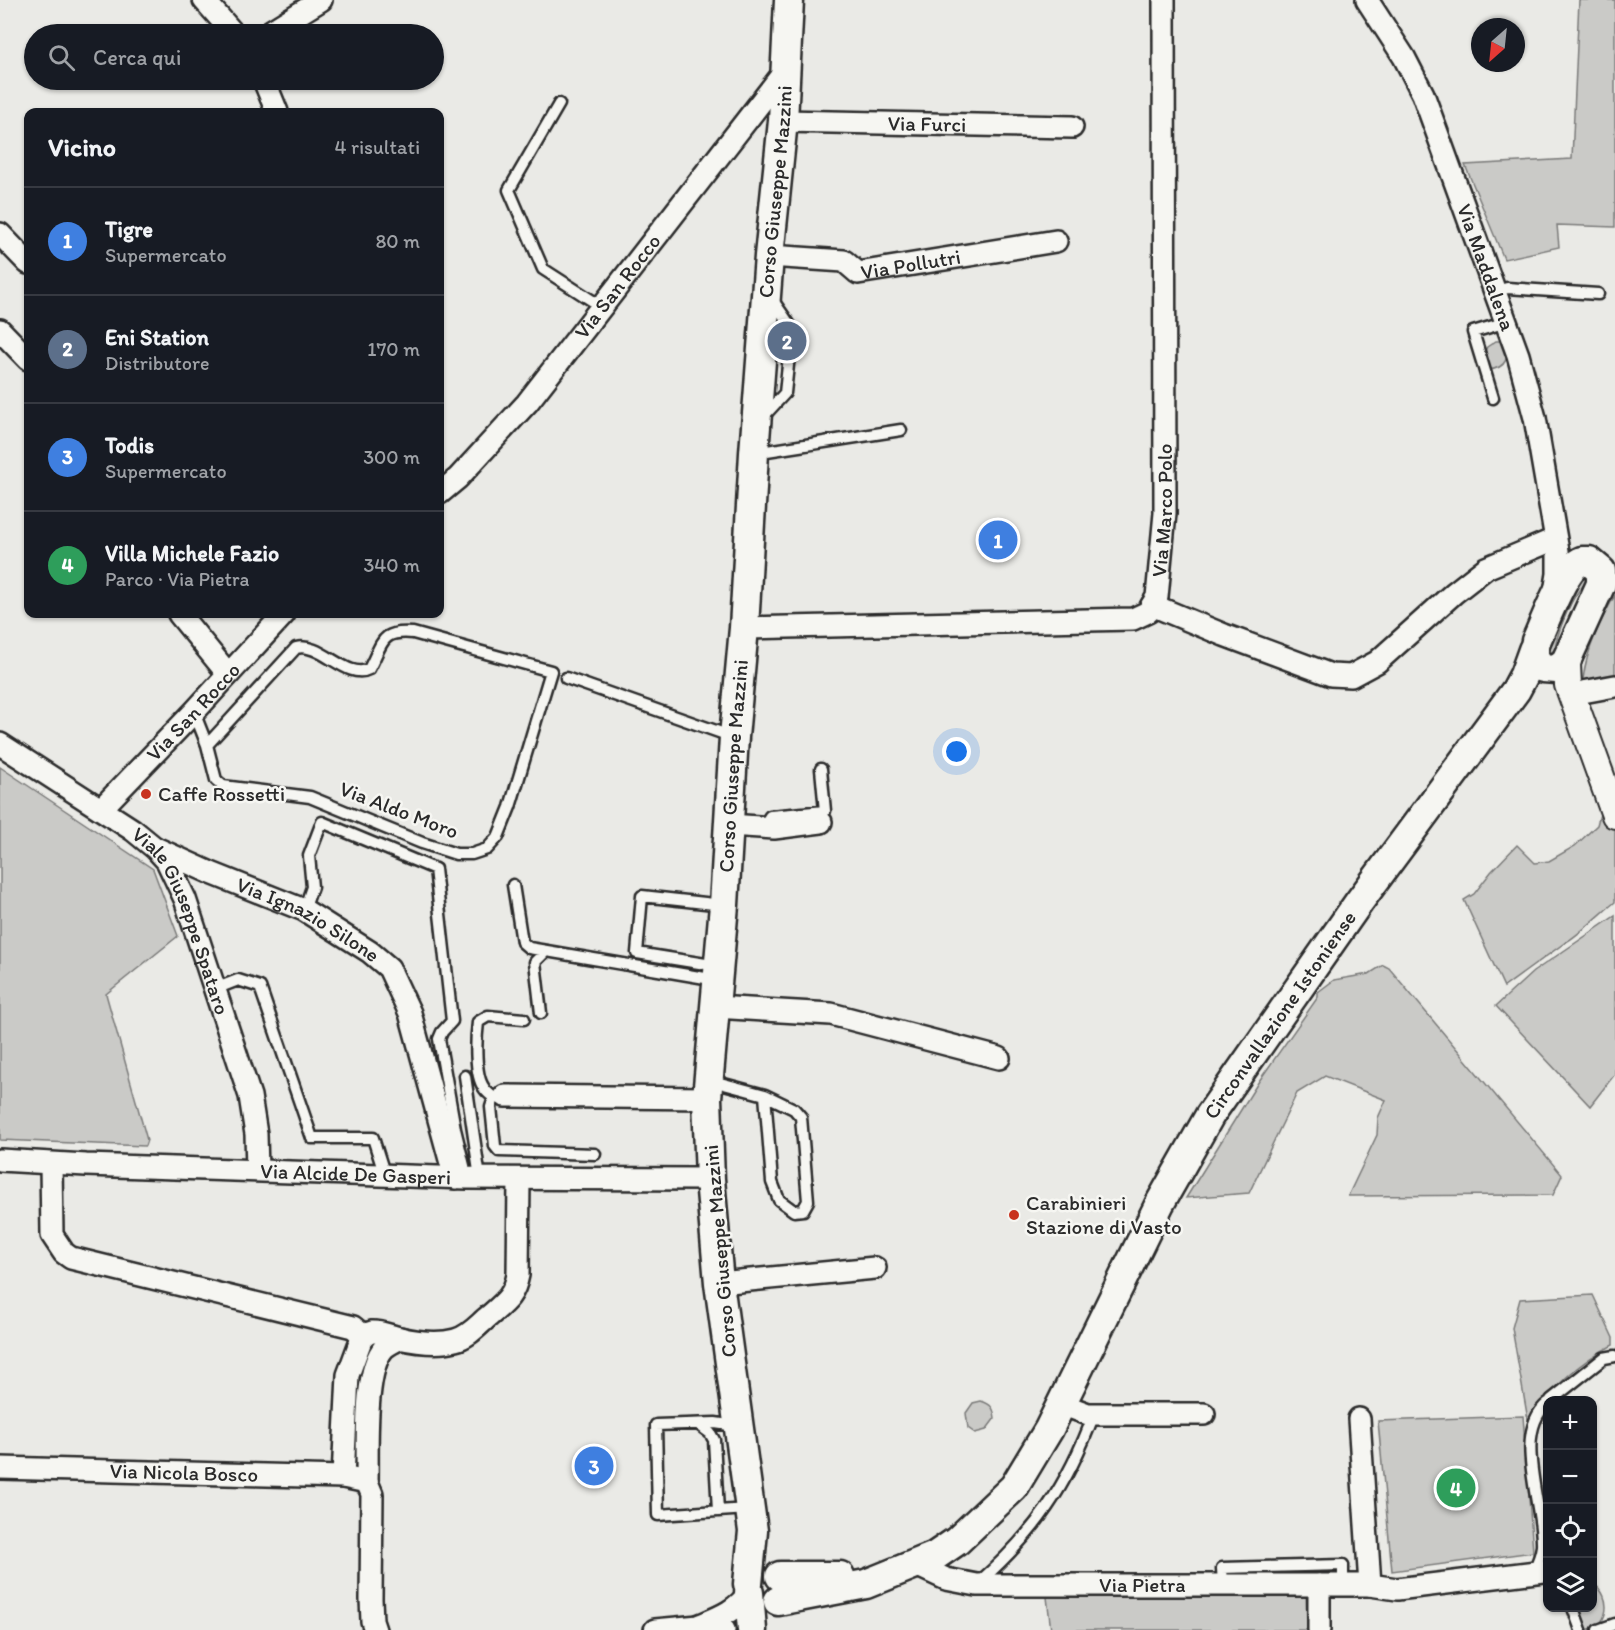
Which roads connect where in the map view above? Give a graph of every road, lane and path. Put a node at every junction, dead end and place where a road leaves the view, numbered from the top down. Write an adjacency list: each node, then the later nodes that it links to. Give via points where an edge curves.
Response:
1 (204, 0): 6 (street)
2 (321, 0): 7 (street)
3 (789, 0): 8 (main road, Corso Giuseppe Mazzini)
4 (1164, 0): 29 (street, Via Marco Polo, via 1165,513 1160,579)
5 (1367, 0): 18 (street, Via Maddalena, via 1424,94)
6 (225, 24)
7 (282, 24)
8 (785, 71): 12 (main road, Corso Giuseppe Mazzini); 20 (street, Via San Rocco)
9 (268, 90): 11 (street)
10 (560, 104): 20 (lane, via 509,190 543,269)
11 (275, 108)
12 (783, 122): 13 (street, Via Furci); 16 (main road, Corso Giuseppe Mazzini)
13 (1072, 127)
14 (0, 234): 17 (street)
15 (1056, 241): 16 (street, Via Pollutri, via 858,273 844,261)
16 (768, 256): 26 (main road, Corso Giuseppe Mazzini)
17 (24, 259)
18 (1496, 291): 19 (lane, via 1507,288); 21 (street, Via Maddalena)
19 (1598, 294)
20 (602, 307): 27 (street, Via San Rocco, via 513,420)
21 (1507, 322): 24 (lane, via 1473,332); 28 (street, Via Maddalena, via 1535,418)
22 (0, 330): 23 (street)
23 (24, 355)
24 (1493, 398)
25 (901, 430): 26 (lane)
26 (754, 453): 32 (main road, Corso Giuseppe Mazzini)
27 (444, 490)
28 (1587, 557): 29 (street, via 1486,568 1377,662 1351,676 1331,675); 33 (main road); 33 (main road, via 1572,567 1551,610)
29 (1152, 605): 32 (street, Via Marco Polo, via 1148,612 1133,619)
30 (182, 618): 34 (street)
31 (272, 618): 34 (street, Via San Rocco)
32 (744, 628): 38 (main road, Corso Giuseppe Mazzini)
33 (1556, 670): 36 (street); 43 (street); 75 (main road, Circonvallazione Istoniense, via 1530,678 1516,690 1359,902 1210,1115 1160,1203)
34 (228, 674): 37 (street, Via San Rocco)
35 (566, 678): 38 (lane)
36 (1615, 686)
37 (194, 712): 40 (lane, Via Aldo Moro); 42 (street, Via San Rocco)
38 (734, 737): 45 (main road, Corso Giuseppe Mazzini)
39 (0, 744): 42 (street, Viale Giuseppe Spataro)
40 (207, 745): 40 (lane, Via Aldo Moro, via 216,780 223,786 310,797 422,843 456,854 472,854 487,849 498,837 551,671 437,638 396,631 386,636 369,669 363,672 302,646)
41 (821, 769): 46 (lane, via 825,811 770,816)
42 (101, 809): 47 (street, Viale Giuseppe Spataro)
43 (1615, 815)
44 (821, 822): 46 (street)
45 (729, 825): 46 (street); 49 (main road, Corso Giuseppe Mazzini)
46 (763, 827)
47 (155, 848): 50 (street, Via Ignazio Silone); 53 (street, Viale Giuseppe Spataro, via 167,861 185,899)
48 (513, 885): 51 (lane, via 522,942)
49 (724, 905): 52 (main road, Corso Giuseppe Mazzini); 52 (lane, via 642,896 637,953)
50 (304, 910): 66 (street, Via Ignazio Silone, via 389,968 410,1013); 66 (lane, via 312,887 309,856 322,822 435,868 452,1021 439,1039)
51 (545, 952): 52 (lane); 54 (lane, via 535,962)
52 (717, 984): 56 (street); 58 (main road, Corso Giuseppe Mazzini)
53 (215, 989): 64 (street, Viale Giuseppe Spataro, via 250,1096); 65 (lane, via 238,980 260,987 312,1138 373,1138)
54 (541, 1013)
55 (524, 1019): 60 (lane, via 488,1016 478,1022 479,1075 483,1088)
56 (999, 1059)
57 (465, 1076): 66 (lane)
58 (708, 1089): 59 (lane); 60 (street); 68 (main road, Corso Giuseppe Mazzini)
59 (765, 1095): 59 (lane, via 772,1182 779,1200 794,1211 803,1210 808,1201 801,1117 794,1109)
60 (500, 1097): 61 (lane, via 491,1107 495,1146 499,1151)
61 (596, 1154)
62 (0, 1160): 63 (street, Via Alcide De Gasperi)
63 (51, 1164): 64 (street, Via Alcide De Gasperi); 71 (street, via 51,1229 58,1244 289,1304 358,1315 369,1323)
64 (256, 1170): 65 (street, Via Alcide De Gasperi)
65 (385, 1176): 66 (street, Via Alcide De Gasperi)
66 (468, 1178): 67 (street, Via Alcide De Gasperi)
67 (519, 1179): 68 (street, Via Alcide De Gasperi); 72 (street, via 515,1289 506,1301 457,1340)
68 (710, 1179): 70 (main road, Corso Giuseppe Mazzini)
69 (875, 1268): 70 (street)
70 (719, 1283): 81 (main road, Corso Giuseppe Mazzini)
71 (369, 1334): 72 (street); 83 (street, via 348,1375)
72 (400, 1338): 84 (street, via 384,1348 370,1380)
73 (1615, 1356): 74 (lane, via 1604,1358)
74 (1556, 1396)
75 (1061, 1404): 77 (street); 87 (main road, Circonvallazione Istoniense, via 1014,1487 957,1541)
76 (1543, 1407): 88 (lane, via 1532,1426 1530,1453 1542,1543)
77 (1094, 1414): 78 (street); 89 (lane, via 1082,1447 1048,1508 1027,1536)
78 (1204, 1414)
79 (1359, 1419): 93 (street)
80 (698, 1424): 81 (lane); 85 (lane, via 714,1440); 85 (lane, via 656,1425 658,1515)
81 (739, 1426): 86 (main road, Corso Giuseppe Mazzini)
82 (0, 1468): 83 (street, Via Nicola Bosco)
83 (343, 1477): 84 (street, Via Nicola Bosco)
84 (367, 1482): 98 (street, via 372,1494 371,1599)
85 (718, 1510): 86 (lane)
86 (752, 1520): 94 (main road, Corso Giuseppe Mazzini)
87 (912, 1567): 89 (street, Via Pietra); 94 (main road, Circonvallazione Istoniense, via 866,1584)
88 (1541, 1572): 93 (street, Via Pietra, via 1398,1589)
89 (977, 1585): 90 (street, Via Pietra)
90 (1223, 1585): 91 (street, Via Pietra); 92 (lane, via 1221,1568 1343,1565)
91 (1319, 1585): 92 (street, Via Pietra); 102 (street)
92 (1343, 1585): 93 (street, Via Pietra)
93 (1370, 1585)
94 (766, 1594): 97 (street); 101 (main road, Corso Giuseppe Mazzini)
95 (1574, 1612): 103 (lane)
96 (1615, 1624): 104 (lane)
97 (699, 1626): 99 (street); 100 (street)
98 (375, 1630)
99 (655, 1630)
100 (724, 1630)
101 (752, 1630)
102 (1319, 1630)
103 (1581, 1630)
104 (1598, 1630)

